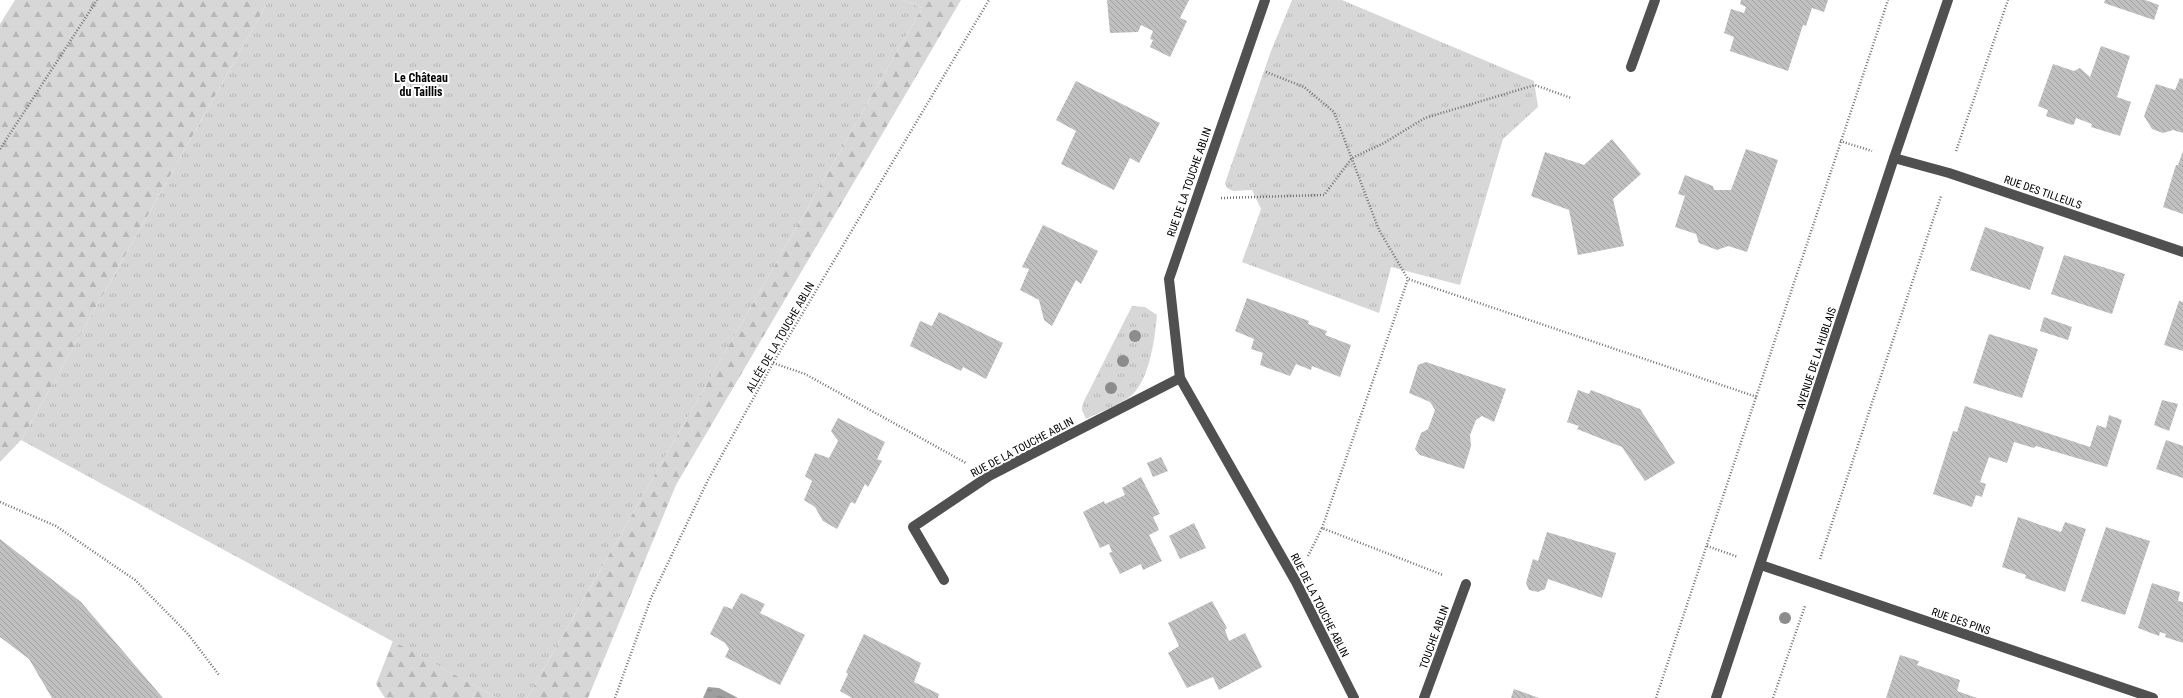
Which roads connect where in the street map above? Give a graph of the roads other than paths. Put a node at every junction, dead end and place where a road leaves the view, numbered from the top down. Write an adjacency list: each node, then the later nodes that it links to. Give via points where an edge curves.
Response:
1 (1265, 0): 7 (street, RUE DE LA TOUCHE ABLIN, via 1169,279)
2 (1655, 0): 4 (street)
3 (1948, 0): 5 (street, AVENUE DE LA HUBLAIS)
4 (1631, 67)
5 (1894, 158): 6 (street, RUE DES TILLEULS, via 1949,173); 8 (street, AVENUE DE LA HUBLAIS)
6 (2183, 252)
7 (1180, 378): 9 (street, RUE DE LA TOUCHE ABLIN, via 989,476 913,527); 11 (street, RUE DE LA TOUCHE ABLIN, via 1296,582)
8 (1761, 565): 13 (street, AVENUE DE LA HUBLAIS); 14 (street, RUE DES PINS)
9 (944, 580)
10 (1466, 584): 12 (street, TOUCHE ABLIN)
11 (1354, 698)
12 (1424, 698)
13 (1716, 698)
14 (2153, 698)

